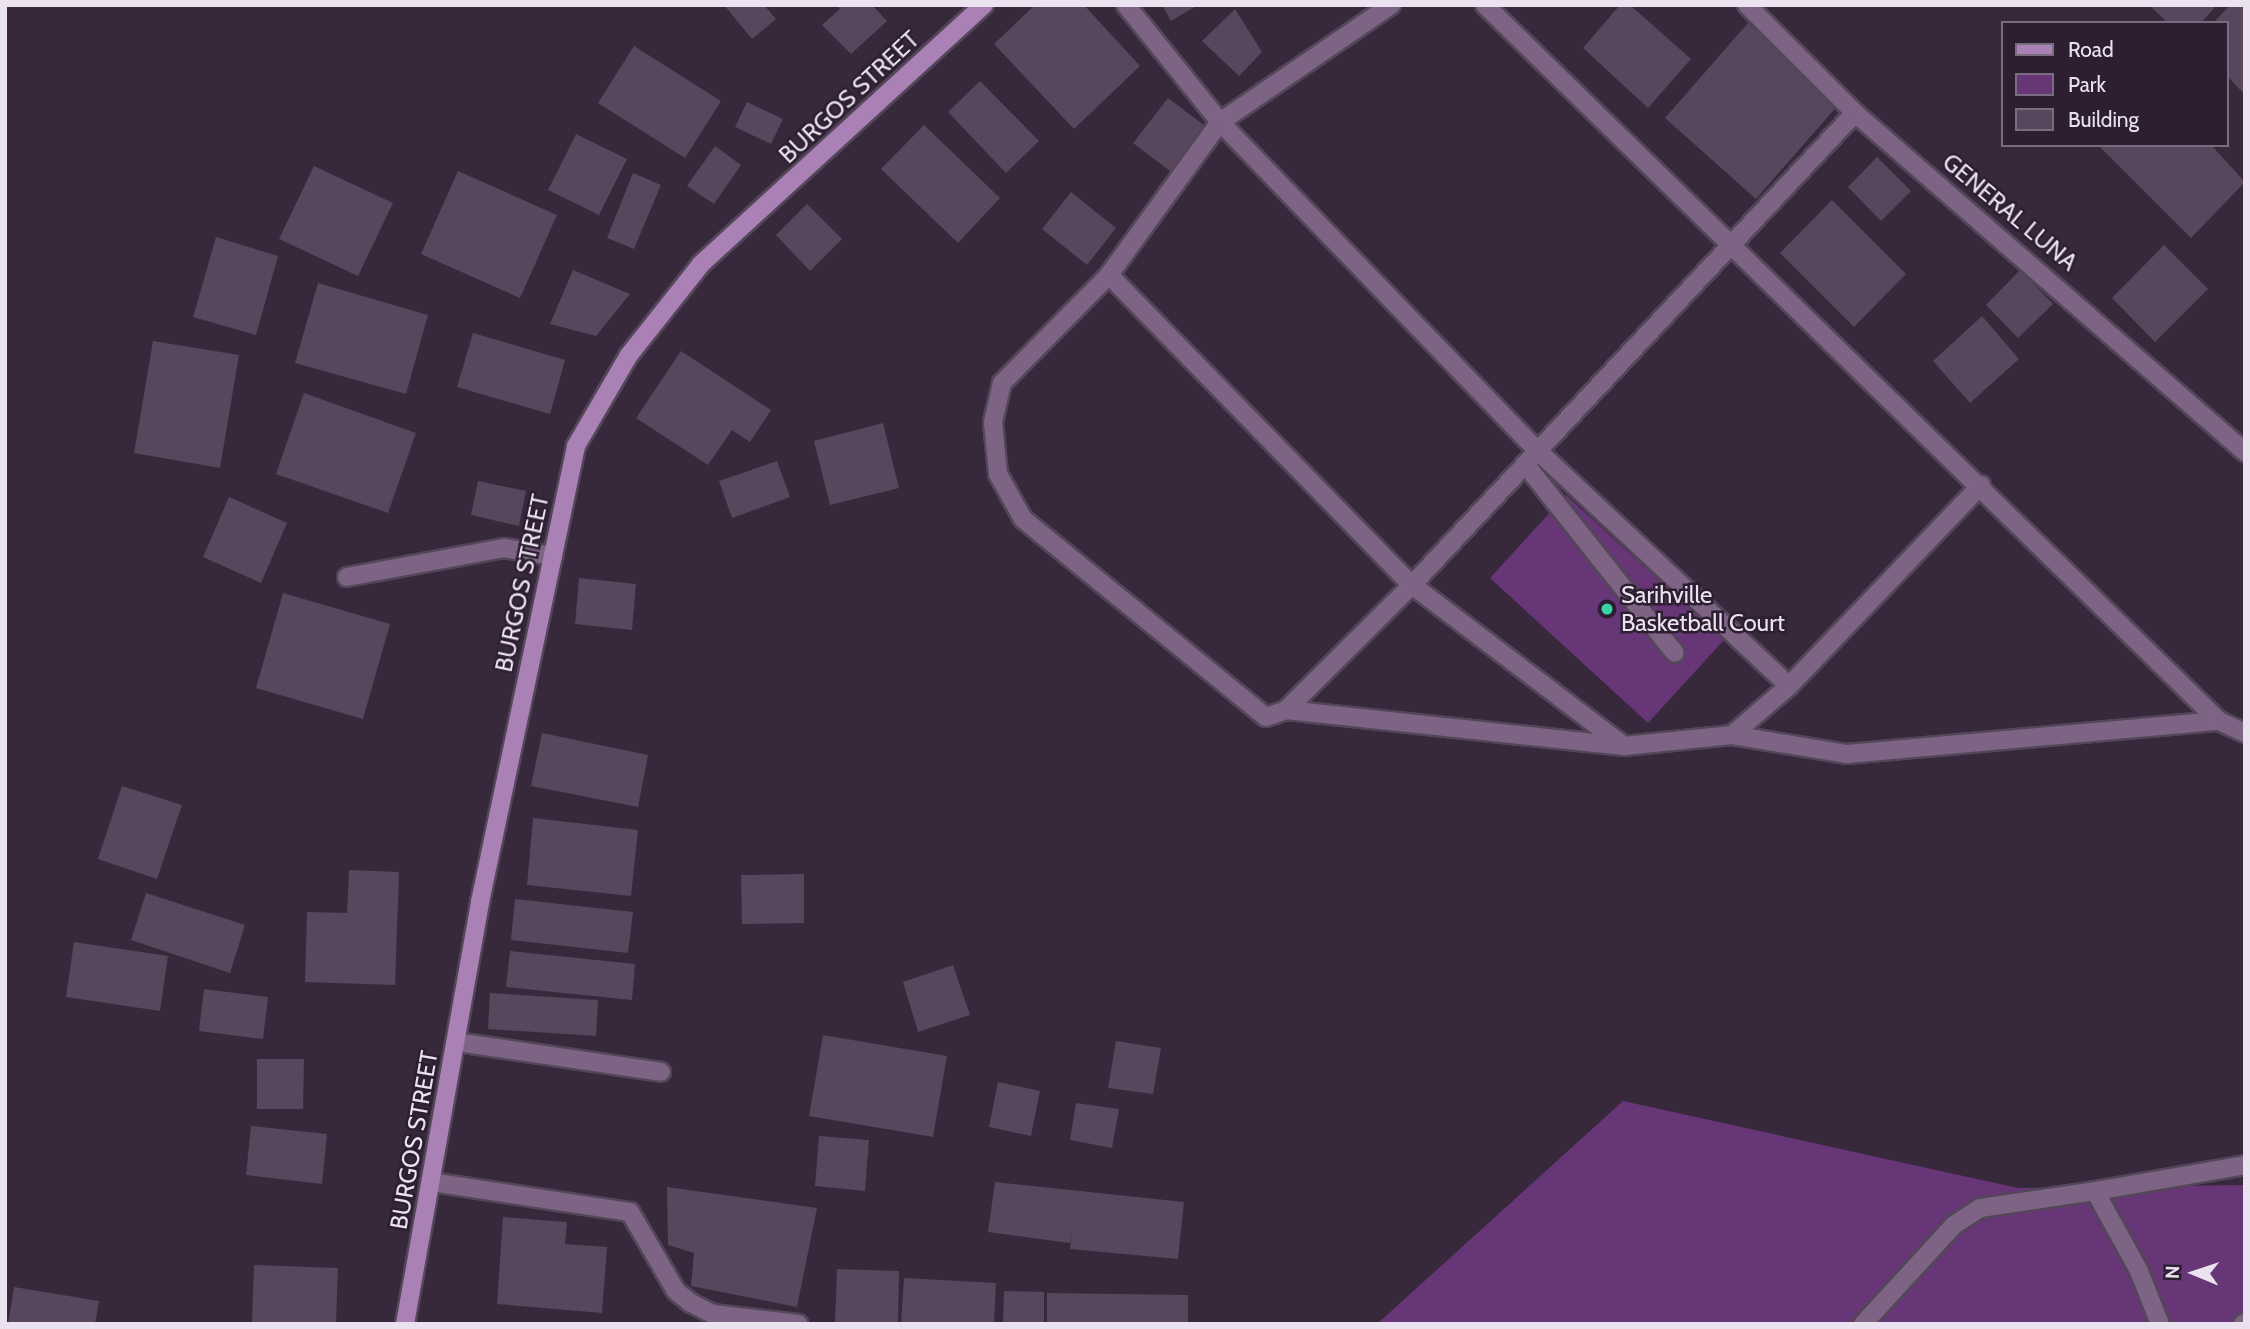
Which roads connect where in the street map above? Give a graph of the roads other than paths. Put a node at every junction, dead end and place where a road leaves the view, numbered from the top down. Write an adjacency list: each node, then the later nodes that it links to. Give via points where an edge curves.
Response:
1 (984, 5): 13 (street, BURGOS STREET, via 701,264 629,355 576,446)
2 (1126, 5): 7 (street)
3 (1391, 5): 7 (street)
4 (1485, 5): 8 (street)
5 (1748, 5): 6 (street, GENERAL LUNA)
6 (1855, 113): 8 (street); 10 (street, GENERAL LUNA, via 2095,315)
7 (1220, 122): 9 (street); 11 (street)
8 (1729, 247): 11 (street); 12 (street)
9 (1109, 275): 15 (street); 18 (street, via 1002,383 993,422 998,474 1023,519 1259,714)
10 (2245, 452)
11 (1532, 458): 15 (street); 16 (street); 17 (street)
12 (1981, 485): 17 (street); 19 (street)
13 (553, 556): 14 (street, via 504,548); 23 (street, BURGOS STREET)
14 (347, 577)
15 (1412, 585): 18 (street); 22 (street)
16 (1675, 653)
17 (1789, 686): 21 (street)
18 (1286, 710): 22 (street)
19 (2219, 721): 20 (street); 21 (street, via 1847,754)
20 (2245, 733)
21 (1732, 736): 22 (street)
22 (1624, 746)
23 (456, 1042): 24 (street); 26 (street, BURGOS STREET)
24 (661, 1072)
25 (2245, 1165): 27 (street)
26 (431, 1182): 28 (street, BURGOS STREET); 29 (street, via 630,1212 676,1291 691,1303 713,1314)
27 (2095, 1191): 30 (street, via 1980,1208 1954,1224); 31 (street, via 2139,1270)
28 (405, 1324)
29 (798, 1324)
30 (1863, 1324)
31 (2160, 1324)

